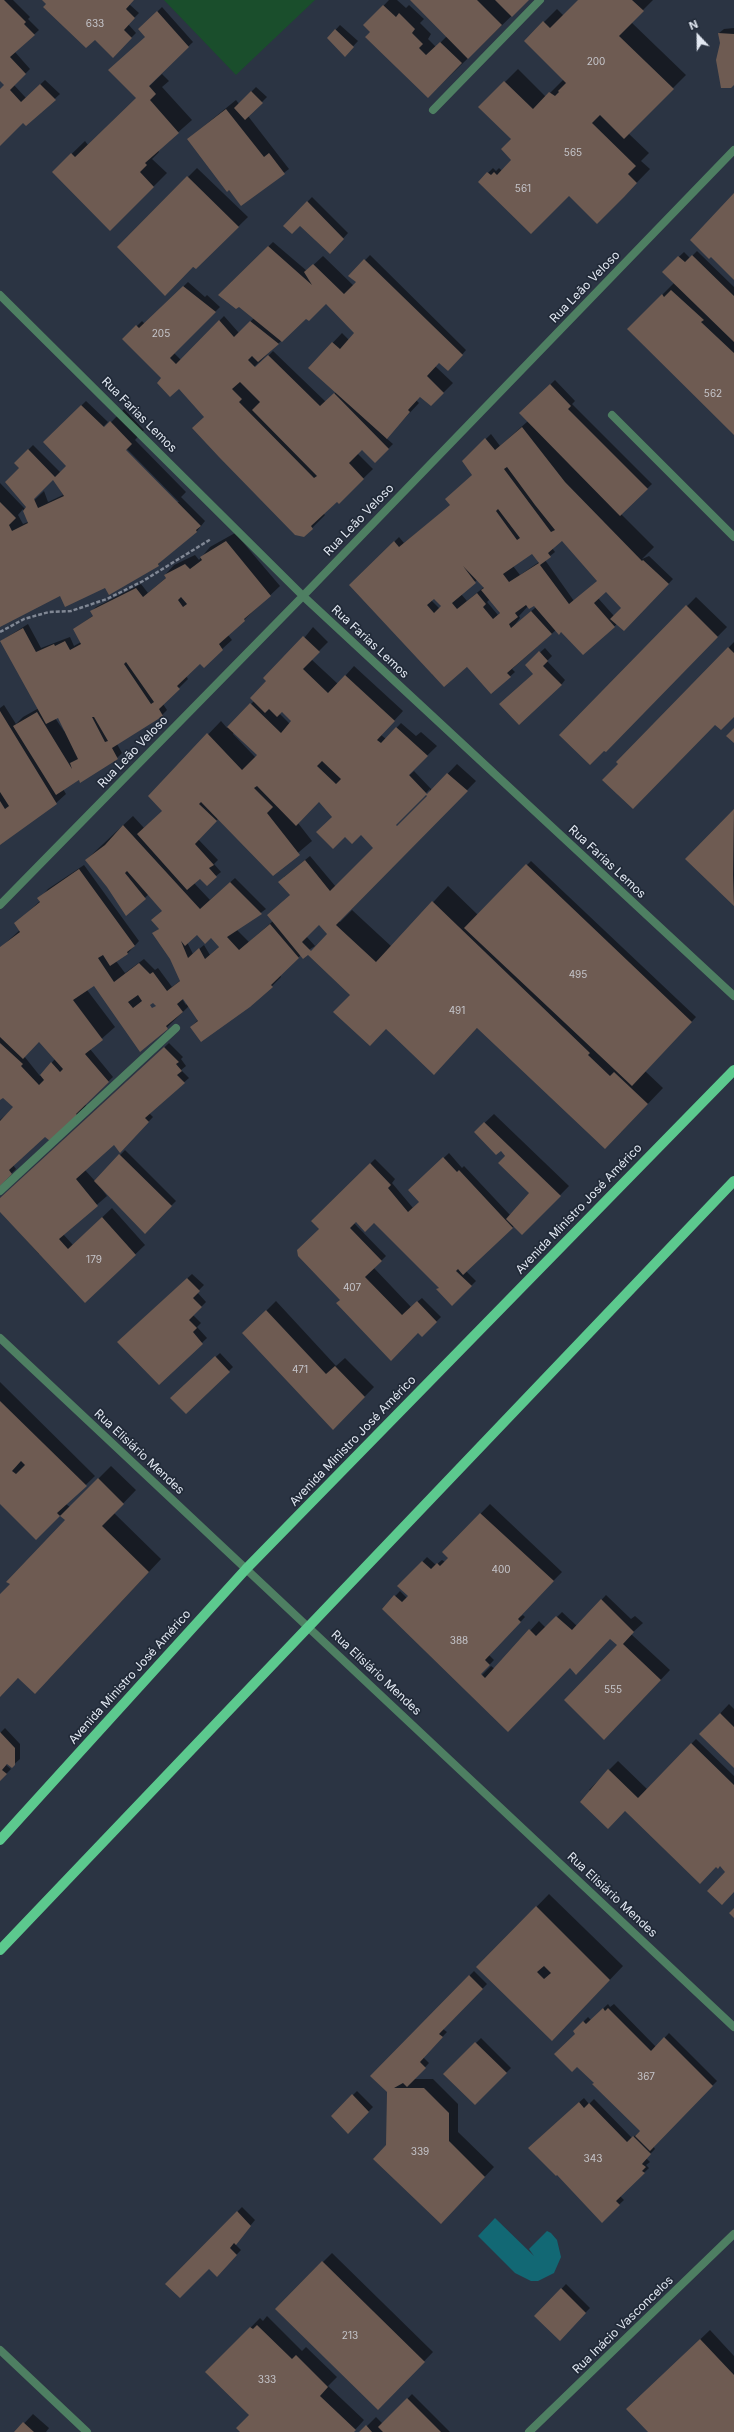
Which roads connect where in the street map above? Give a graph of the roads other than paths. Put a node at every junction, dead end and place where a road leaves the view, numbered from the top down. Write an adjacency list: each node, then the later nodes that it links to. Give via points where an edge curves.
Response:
1 (540, 0): 2 (street)
2 (432, 110)
3 (734, 150): 7 (street, Rua Leão Veloso)
4 (0, 294): 7 (street, Rua Farias Lemos)
5 (612, 415): 6 (street)
6 (734, 537)
7 (303, 596): 8 (street, Rua Leão Veloso); 9 (street, Rua Farias Lemos)
8 (0, 905)
9 (734, 996)
10 (176, 1028): 13 (street)
11 (734, 1070): 15 (main road, Avenida Ministro José Américo)
12 (734, 1181): 16 (main road)
13 (0, 1191)
14 (0, 1338): 15 (street, Rua Elisiário Mendes)
15 (246, 1569): 16 (street, Rua Elisiário Mendes); 17 (main road, Avenida Ministro José Américo)
16 (308, 1626): 18 (main road); 19 (street, Rua Elisiário Mendes)
17 (0, 1840)
18 (0, 1950)
19 (734, 2027)
20 (734, 2234): 23 (street, Rua Inácio Vasconcelos)
21 (0, 2350): 22 (street)
22 (87, 2432)
23 (529, 2432)

